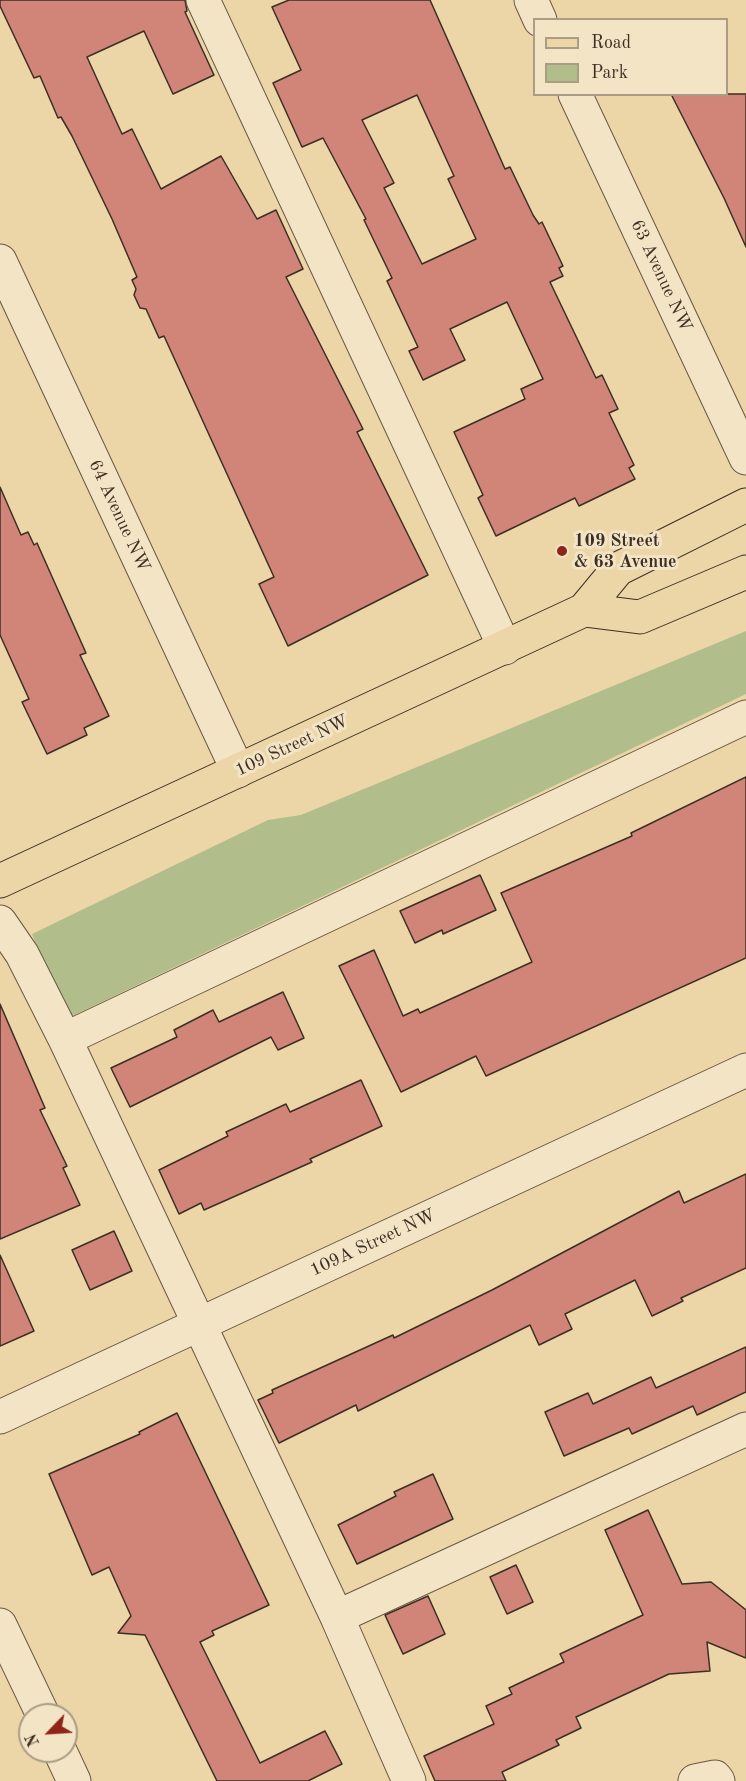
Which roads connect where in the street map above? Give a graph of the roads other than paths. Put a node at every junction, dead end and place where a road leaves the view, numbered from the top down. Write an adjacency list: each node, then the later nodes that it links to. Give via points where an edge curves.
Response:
1 (203, 0): 10 (street)
2 (531, 0): 3 (street)
3 (539, 18)
4 (576, 96): 6 (street, 63 Avenue NW)
5 (0, 261): 12 (street, 64 Avenue NW)
6 (746, 458)
7 (746, 505): 9 (main road, 109 Street NW, via 618,569)
8 (746, 572): 9 (main road, via 640,618)
9 (584, 610): 10 (main road, 109 Street NW)
10 (505, 648): 12 (main road, 109 Street NW)
11 (746, 717): 15 (street)
12 (238, 771): 13 (main road, 109 Street NW)
13 (0, 881)
14 (0, 922): 15 (street, via 22,954)
15 (65, 1039): 17 (street)
16 (746, 1070): 17 (street, 109A Street NW)
17 (199, 1324): 18 (street, 109A Street NW); 20 (street)
18 (0, 1417)
19 (746, 1429): 20 (street)
20 (337, 1617): 25 (street)
21 (0, 1625): 22 (street)
22 (37, 1703)
23 (66, 1763): 24 (street)
24 (75, 1781)
25 (409, 1781)

